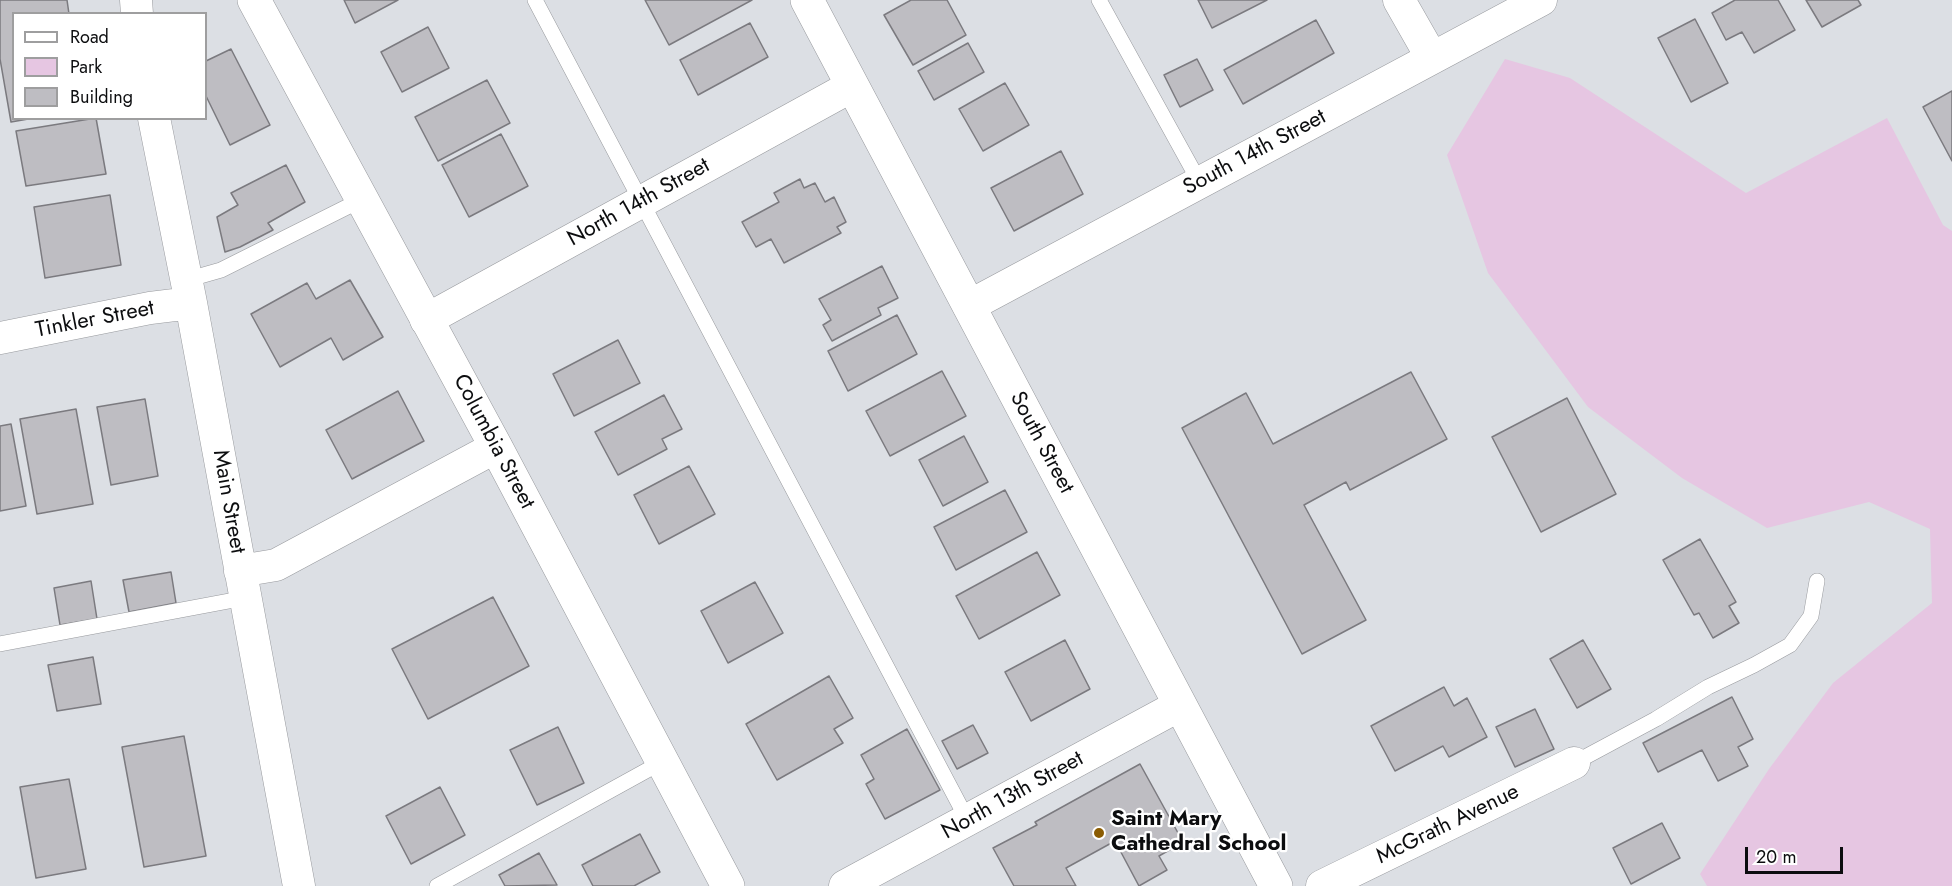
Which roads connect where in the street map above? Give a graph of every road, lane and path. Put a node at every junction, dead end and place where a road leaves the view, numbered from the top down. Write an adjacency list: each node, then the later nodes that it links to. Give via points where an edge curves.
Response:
1 (254, 0): 11 (main road, Columbia Street)
2 (536, 0): 12 (lane)
3 (807, 0): 8 (main road, South Street)
4 (1099, 0): 10 (lane)
5 (1399, 0): 7 (street)
6 (1541, 0): 7 (street, South 14th Street)
7 (1432, 58): 10 (street, South 14th Street)
8 (852, 86): 12 (street, North 14th Street); 14 (main road, South Street)
9 (154, 120): 13 (street, Main Street)
10 (1200, 183): 14 (street, South 14th Street)
11 (361, 200): 13 (lane, via 221,270); 15 (main road, Columbia Street)
12 (640, 202): 15 (street, North 14th Street); 24 (lane)
13 (188, 291): 16 (street, Tinkler Street, via 150,308); 19 (street, Main Street)
14 (969, 306): 21 (main road, South Street)
15 (426, 320): 17 (main road, Columbia Street)
16 (0, 338)
17 (496, 447): 19 (street); 22 (main road, Columbia Street)
18 (1817, 581): 23 (lane, via 1811,616 1790,645)
19 (243, 584): 20 (lane); 25 (street, Main Street)
20 (0, 644)
21 (1180, 705): 24 (street, North 13th Street); 29 (main road, South Street)
22 (662, 762): 26 (lane); 27 (main road, Columbia Street)
23 (1574, 763): 30 (street, McGrath Avenue)
24 (968, 821): 28 (street, North 13th Street)
25 (299, 886)
26 (437, 886)
27 (728, 886)
28 (846, 886)
29 (1276, 886)
30 (1322, 886)

